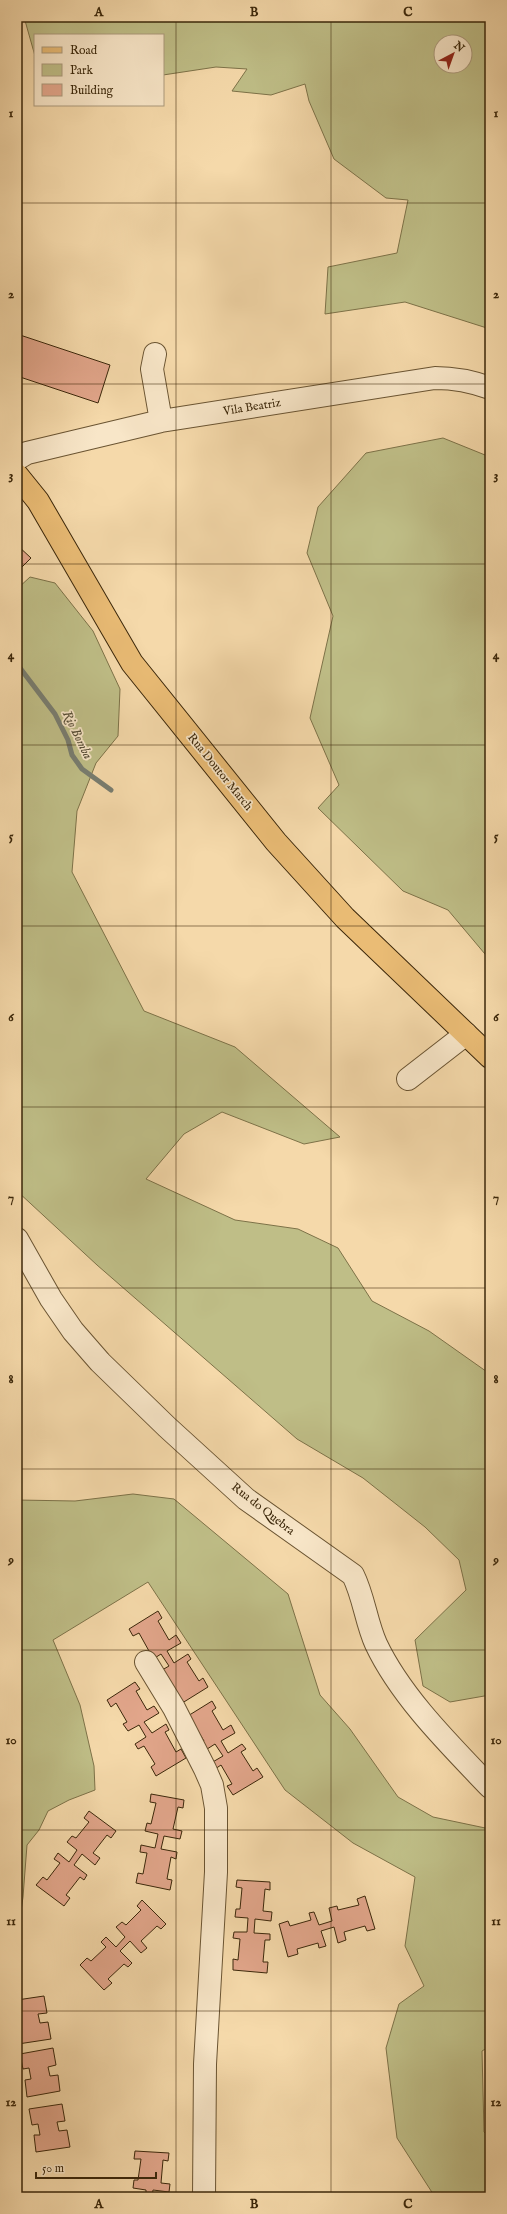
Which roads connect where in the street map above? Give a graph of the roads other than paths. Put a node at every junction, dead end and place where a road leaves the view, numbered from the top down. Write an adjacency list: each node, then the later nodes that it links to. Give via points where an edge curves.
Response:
1 (155, 354): 3 (street, via 152,369)
2 (490, 388): 3 (street, Vila Beatriz, via 470,381 435,378)
3 (161, 421): 4 (street, Vila Beatriz, via 27,454)
4 (17, 459)
5 (17, 475): 6 (main road, Rua Doutor March, via 38,500 132,663 276,842 345,918)
6 (466, 1034): 7 (main road, Rua Doutor March); 8 (street)
7 (490, 1057)
8 (408, 1079)
9 (17, 1240): 11 (street, Rua do Quebra, via 51,1299 73,1331 100,1362 246,1499 353,1575 376,1643 390,1668 407,1694)
10 (146, 1662): 12 (street, via 174,1708 205,1769 212,1785 216,1808 216,1872 205,2064)
11 (490, 1787)
12 (204, 2197)

